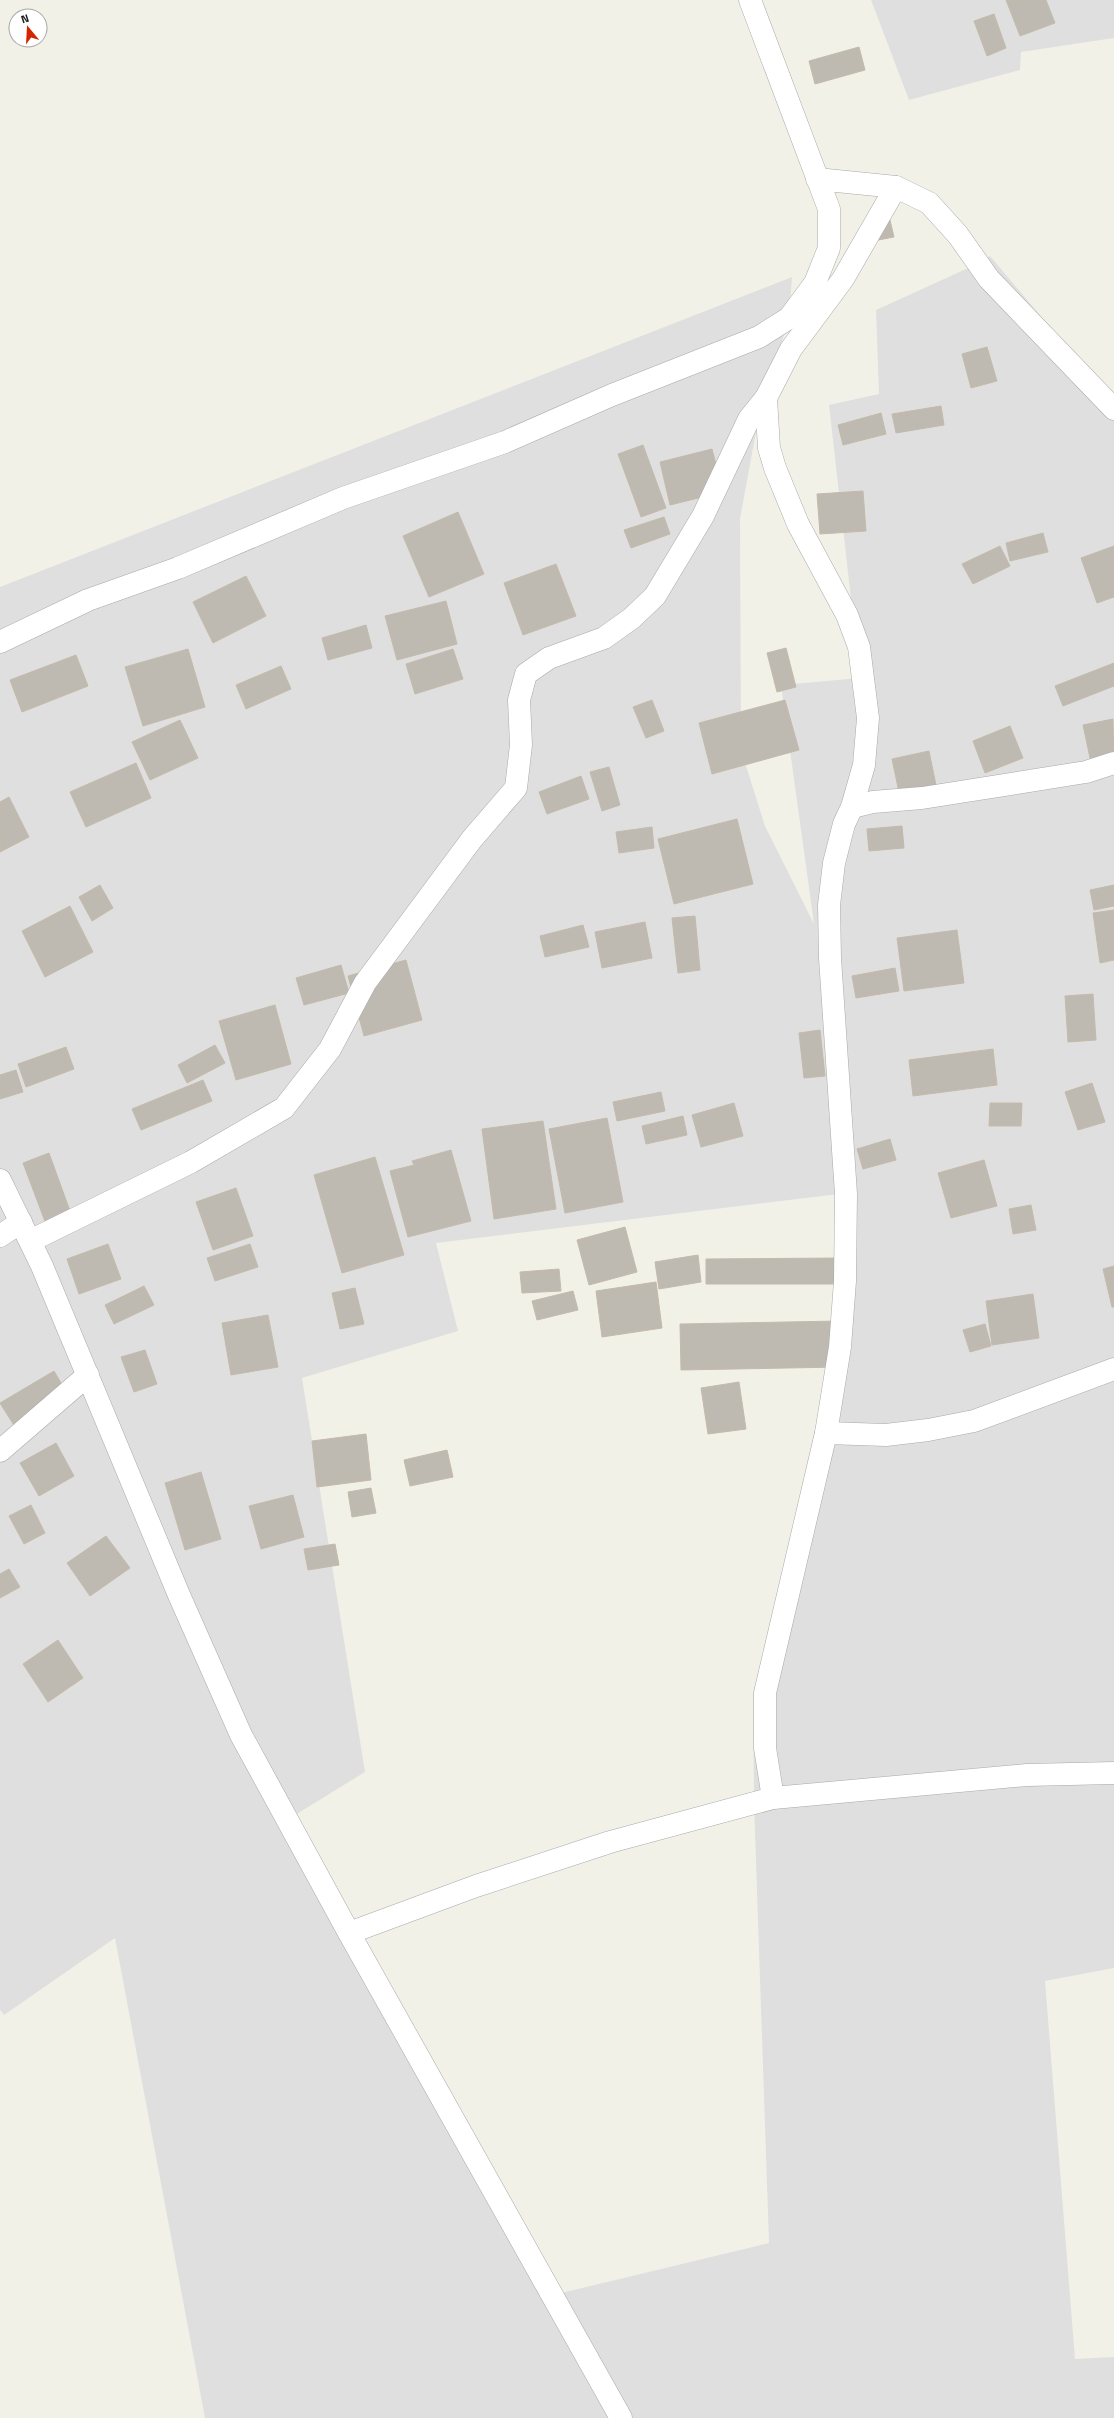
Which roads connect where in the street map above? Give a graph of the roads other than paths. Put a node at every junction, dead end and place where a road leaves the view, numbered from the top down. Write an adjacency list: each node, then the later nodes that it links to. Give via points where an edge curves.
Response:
1 (750, 0): 2 (street)
2 (817, 179): 3 (street); 6 (street, via 829,209 829,248 815,283 789,318 759,337 612,395 506,442 343,498 178,568 88,600)
3 (896, 187): 4 (street, via 843,279 792,349); 5 (street, via 929,203 958,235 989,279)
4 (766, 398): 8 (street, via 770,448 775,468 798,524 847,615 859,647 868,718 864,765); 10 (street, via 749,419 703,516 656,596 632,618 604,638 549,658 526,674 519,700 521,744 516,788 472,839 365,983 330,1049 284,1108 191,1162)
5 (1114, 409)
6 (0, 642)
7 (1114, 763): 8 (street, via 1086,772)
8 (852, 807): 14 (street, via 844,824 834,863 828,905 846,1194 845,1281 841,1332)
9 (0, 1180): 10 (street)
10 (26, 1232): 11 (street); 13 (street)
11 (0, 1236)
12 (1114, 1369): 14 (street, via 974,1421 886,1436)
13 (88, 1375): 15 (street); 18 (street, via 179,1595 241,1735)
14 (826, 1433): 17 (street, via 765,1693 765,1748)
15 (0, 1451)
16 (1114, 1773): 17 (street, via 1028,1775)
17 (773, 1798): 18 (street, via 610,1842 476,1886)
18 (349, 1933): 19 (street)
19 (621, 2418)

